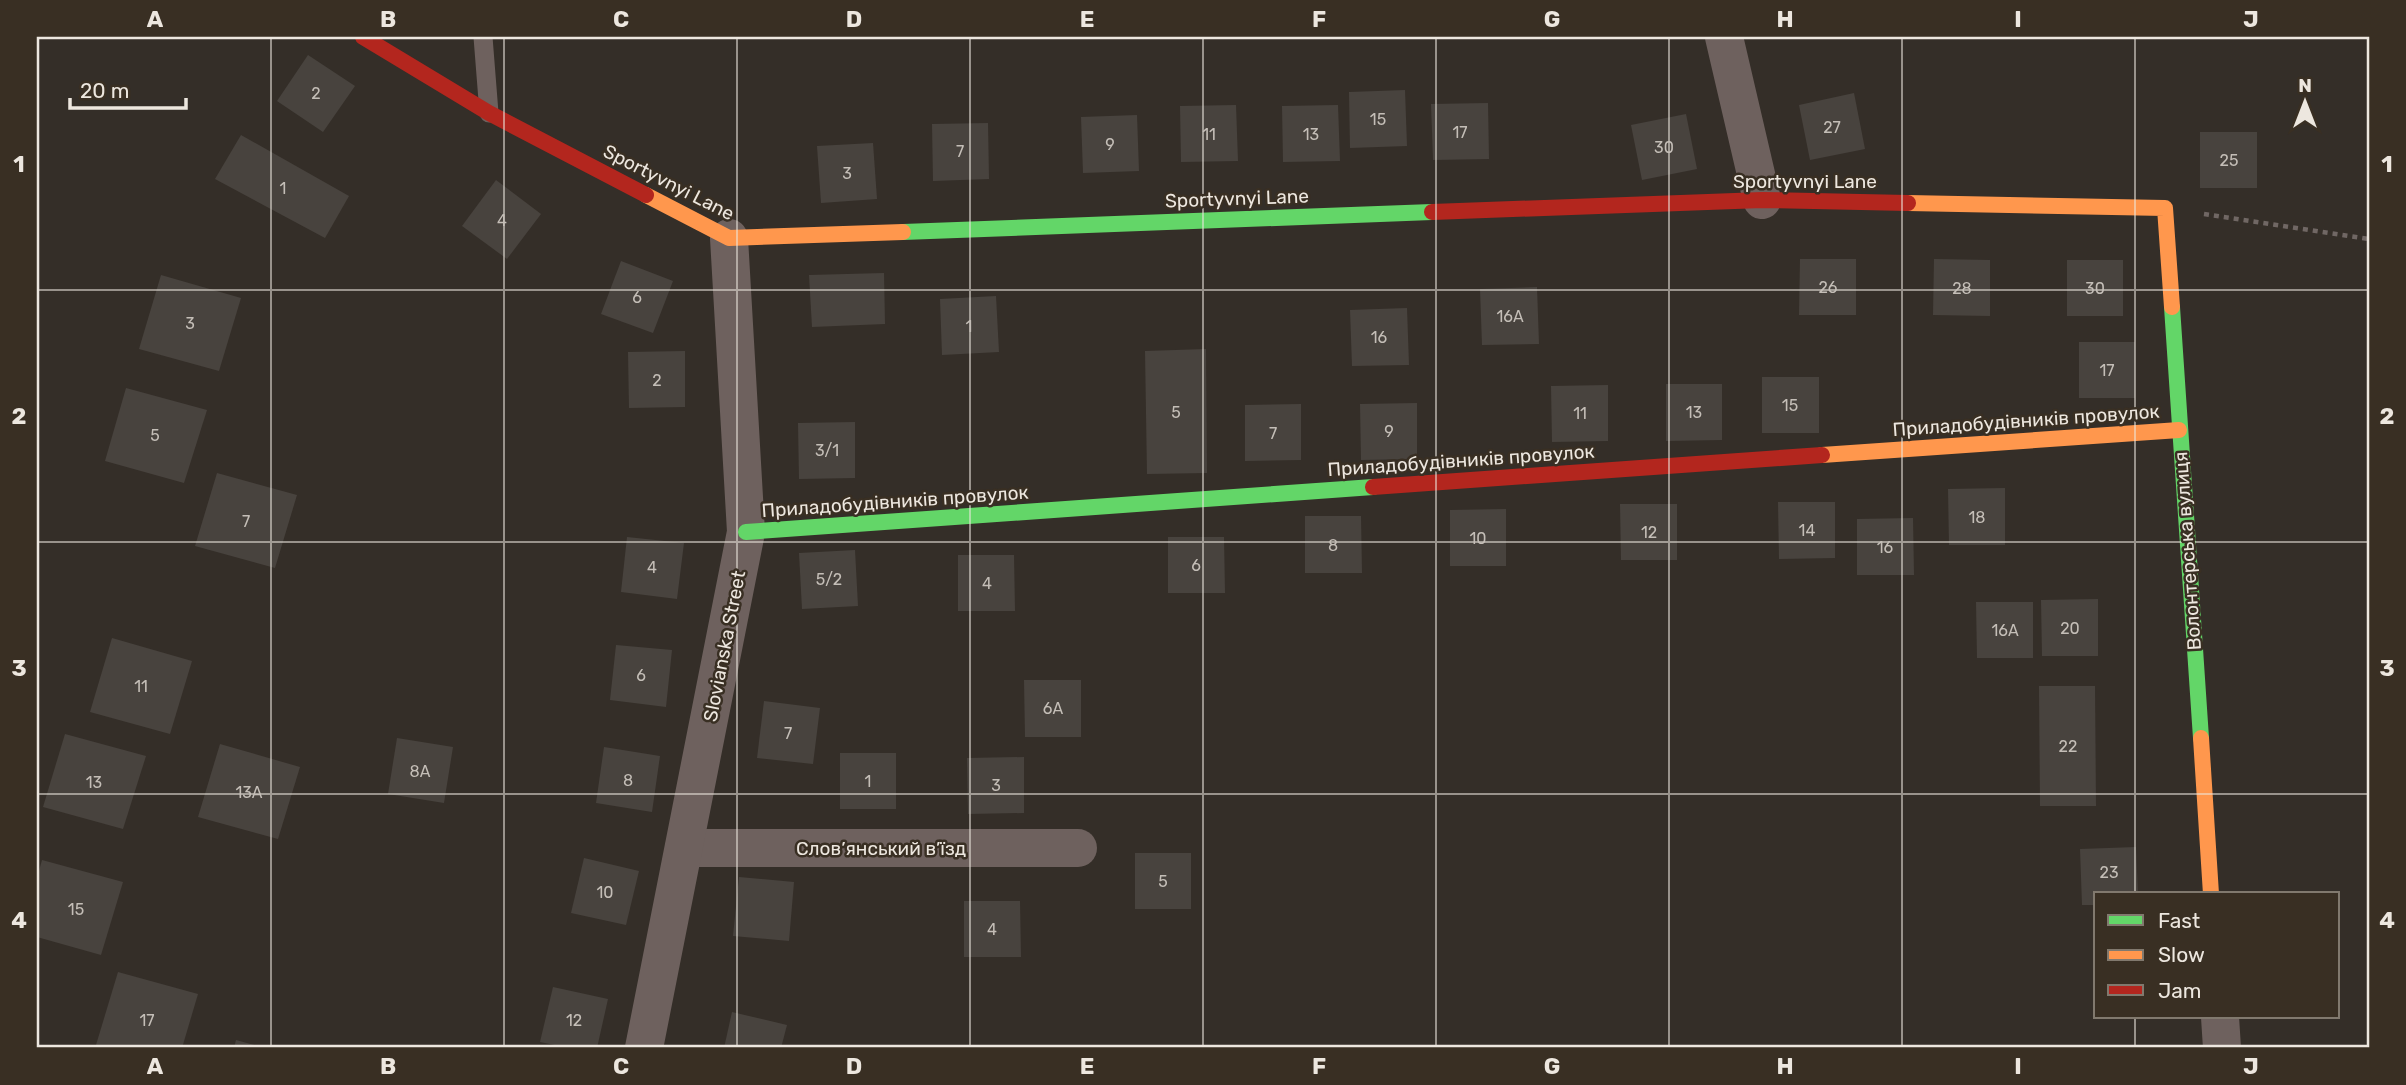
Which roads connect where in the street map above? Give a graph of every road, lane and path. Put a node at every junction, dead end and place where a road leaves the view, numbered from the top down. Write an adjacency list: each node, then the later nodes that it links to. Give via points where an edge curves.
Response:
1 (363, 37): 4 (street, Sportyvnyi Lane)
2 (483, 37): 4 (lane)
3 (1724, 37): 5 (street)
4 (489, 113): 7 (street, Sportyvnyi Lane)
5 (1762, 200): 6 (street, Sportyvnyi Lane); 7 (street, Sportyvnyi Lane)
6 (2165, 208): 8 (path); 9 (street, Волонтерська вулиця)
7 (729, 238): 10 (street, Slovianska Street)
8 (2369, 239)
9 (2179, 430): 10 (street, Приладобудівників провулок); 13 (street, Волонтерська вулиця)
10 (746, 532): 11 (street, Slovianska Street)
11 (684, 848): 12 (street, Слов’янський в’їзд); 15 (street, Slovianska Street)
12 (1078, 848)
13 (2211, 892)
14 (2220, 1018): 16 (street)
15 (644, 1048)
16 (2222, 1048)

